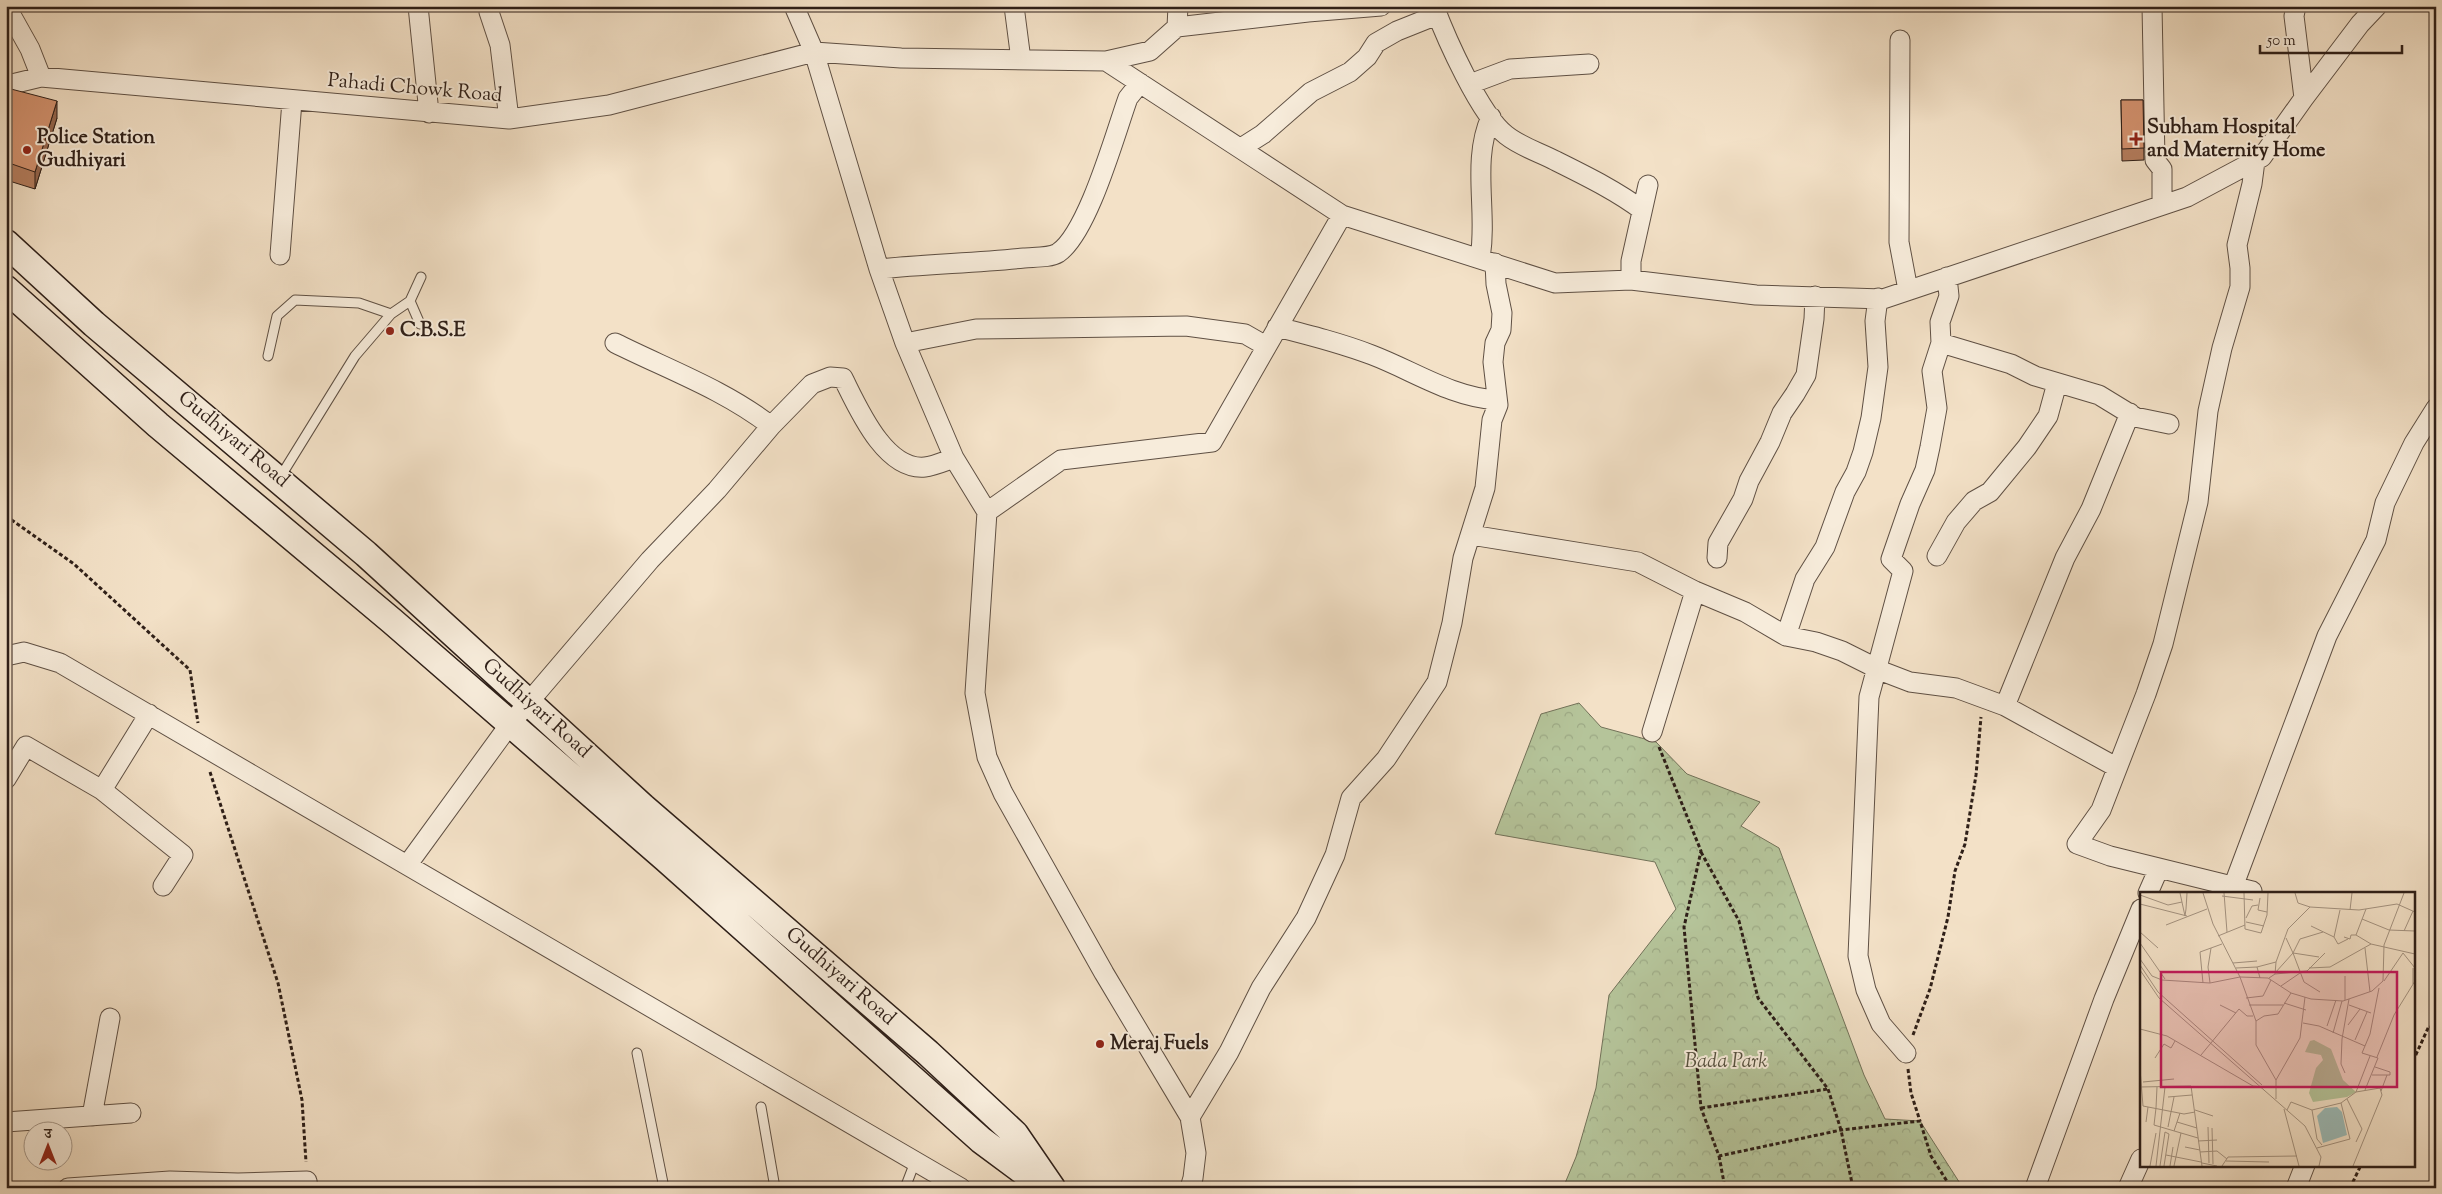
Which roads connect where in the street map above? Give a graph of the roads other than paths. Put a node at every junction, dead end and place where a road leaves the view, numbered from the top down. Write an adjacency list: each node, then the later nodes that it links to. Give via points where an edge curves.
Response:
1 (6, 6): 17 (street, via 30,49)
2 (418, 6): 23 (street)
3 (489, 6): 25 (street, via 488,12 500,45)
4 (794, 6): 13 (street)
5 (1014, 6): 14 (street)
6 (1381, 6): 11 (street, via 1308,12)
7 (2152, 6): 29 (street, via 2155,160 2162,169)
8 (2296, 6): 21 (street, via 2294,16)
9 (2377, 6): 21 (street)
10 (1435, 11): 19 (street); 26 (street, via 1376,43 1367,57 1350,72 1311,92 1263,134)
11 (1180, 13): 15 (street, Pahadi Chowk Road, via 1150,51)
12 (1900, 40): 40 (street, via 1899,242)
13 (814, 52): 14 (street, Pahadi Chowk Road, via 901,58); 25 (street, Pahadi Chowk Road, via 609,105); 35 (street)
14 (1021, 60): 15 (street, Pahadi Chowk Road)
15 (1106, 61): 18 (street)
16 (1589, 64): 19 (street, via 1510,69)
17 (41, 77): 20 (street, Pahadi Chowk Road); 22 (street, Pahadi Chowk Road)
18 (1140, 83): 26 (street); 35 (street, via 1128,98 1088,209 1072,239 1056,254 974,264)
19 (1470, 84): 24 (street)
20 (8, 86)
21 (2304, 98): 27 (street, via 2262,157)
22 (292, 100): 23 (street, Pahadi Chowk Road); 33 (street)
23 (429, 113): 25 (street, Pahadi Chowk Road)
24 (1491, 117): 30 (street, via 1504,134 1526,148 1600,183); 34 (street, via 1485,129 1481,190)
25 (509, 120)
26 (1241, 148): 31 (street)
27 (2255, 161): 29 (street, via 2187,197); 73 (street, via 2237,245 2240,287 2208,411 2198,502 2163,644)
28 (1648, 185): 30 (street)
29 (2162, 205): 36 (street)
30 (1642, 210): 38 (street, via 1631,261)
31 (1342, 215): 34 (street); 46 (street)
32 (6, 243): 59 (street, Gudhiyari Road, via 94,324)
33 (280, 255)
34 (1488, 261): 38 (street, via 1555,284); 53 (street, via 1502,312 1493,362)
35 (879, 269): 48 (street)
36 (1948, 276): 40 (street); 49 (street, via 1949,296 1940,322)
37 (421, 277): 43 (lane)
38 (1631, 280): 41 (street, via 1756,295)
39 (6, 289): 71 (street, Gudhiyari Road, via 158,425)
40 (1908, 290): 42 (street)
41 (1815, 296): 42 (street); 63 (street, via 1806,375 1782,413 1743,499 1718,543)
42 (1878, 298): 65 (street, via 1875,321 1878,367 1872,418 1863,452 1844,492 1825,547 1805,579)
43 (410, 301): 44 (lane); 45 (lane)
44 (391, 314): 51 (lane, via 359,303 295,300 277,316); 59 (lane, via 356,356)
45 (420, 324)
46 (1276, 327): 50 (street); 53 (street, via 1373,355 1437,386)
47 (614, 343): 57 (street, via 709,387)
48 (906, 343): 50 (street, via 976,329 1186,326 1245,334); 58 (street)
49 (1941, 343): 52 (street); 67 (street, via 1932,370 1937,408 1930,447 1925,470 1891,558 1903,571)
50 (1266, 346): 60 (street, via 1212,442 1061,460)
51 (268, 356)
52 (2057, 382): 55 (street, via 2099,395); 62 (street, via 2048,416 2027,447 1990,492 1974,500 1956,522)
53 (1497, 400): 61 (street, via 1485,488)
54 (2436, 408): 79 (street, via 2414,443 2385,503 2378,521 2376,540 2327,636)
55 (2130, 414): 56 (street); 69 (street, via 2092,509 2065,558)
56 (2169, 424)
57 (771, 426): 58 (street, via 812,384 830,376 843,378 864,417 894,458 912,466 926,467); 68 (street, via 717,490 650,560)
58 (954, 458): 60 (street)
59 (279, 479): 68 (street, Gudhiyari Road)
60 (987, 512): 89 (street, via 975,693 987,757 1003,793 1099,964)
61 (1471, 535): 64 (street, via 1638,562); 89 (street, via 1436,682 1386,759 1351,798 1335,855 1306,918 1261,988 1229,1052)
62 (1937, 556)
63 (1717, 558)
64 (1695, 591): 65 (street, via 1746,612); 72 (street)
65 (1786, 636): 67 (street, via 1842,651)
66 (6, 656): 70 (street, via 24,652 60,663)
67 (1877, 668): 69 (street, via 1910,682 1956,688); 85 (street, via 1869,697 1858,956 1866,990 1881,1024)
68 (529, 702): 71 (street); 102 (street, Gudhiyari Road, via 644,807 928,1052 1014,1134)
69 (2005, 706): 73 (street)
70 (149, 714): 75 (street); 76 (street)
71 (510, 724): 76 (street); 101 (street, Gudhiyari Road, via 981,1140)
72 (1652, 732)
73 (2116, 767): 77 (street, via 2101,810 2077,844)
74 (6, 778): 75 (street, via 26,746)
75 (102, 790): 78 (street, via 183,855)
76 (408, 864): 92 (street)
77 (2160, 868): 79 (street); 80 (street)
78 (163, 886)
79 (2233, 887): 81 (street)
80 (2148, 892)
81 (2252, 892)
82 (2140, 911): 104 (street, via 2104,999)
83 (110, 1018): 88 (street)
84 (637, 1053): 97 (lane)
85 (1906, 1053)
86 (761, 1107): 98 (lane)
87 (131, 1113): 88 (street)
88 (92, 1116): 90 (street)
89 (1190, 1117): 103 (street, via 1196,1153)
90 (6, 1122)
91 (2140, 1161): 105 (street)
92 (915, 1162): 99 (lane); 100 (street)
93 (2305, 1166): 106 (street)
94 (307, 1184): 95 (street)
95 (217, 1185): 96 (street, via 170,1181)
96 (68, 1188)
97 (664, 1188)
98 (776, 1188)
99 (905, 1188)
100 (961, 1188)
101 (1045, 1188)
102 (1052, 1188)
103 (1190, 1188)
104 (2035, 1188)
105 (2128, 1188)
106 (2296, 1188)

